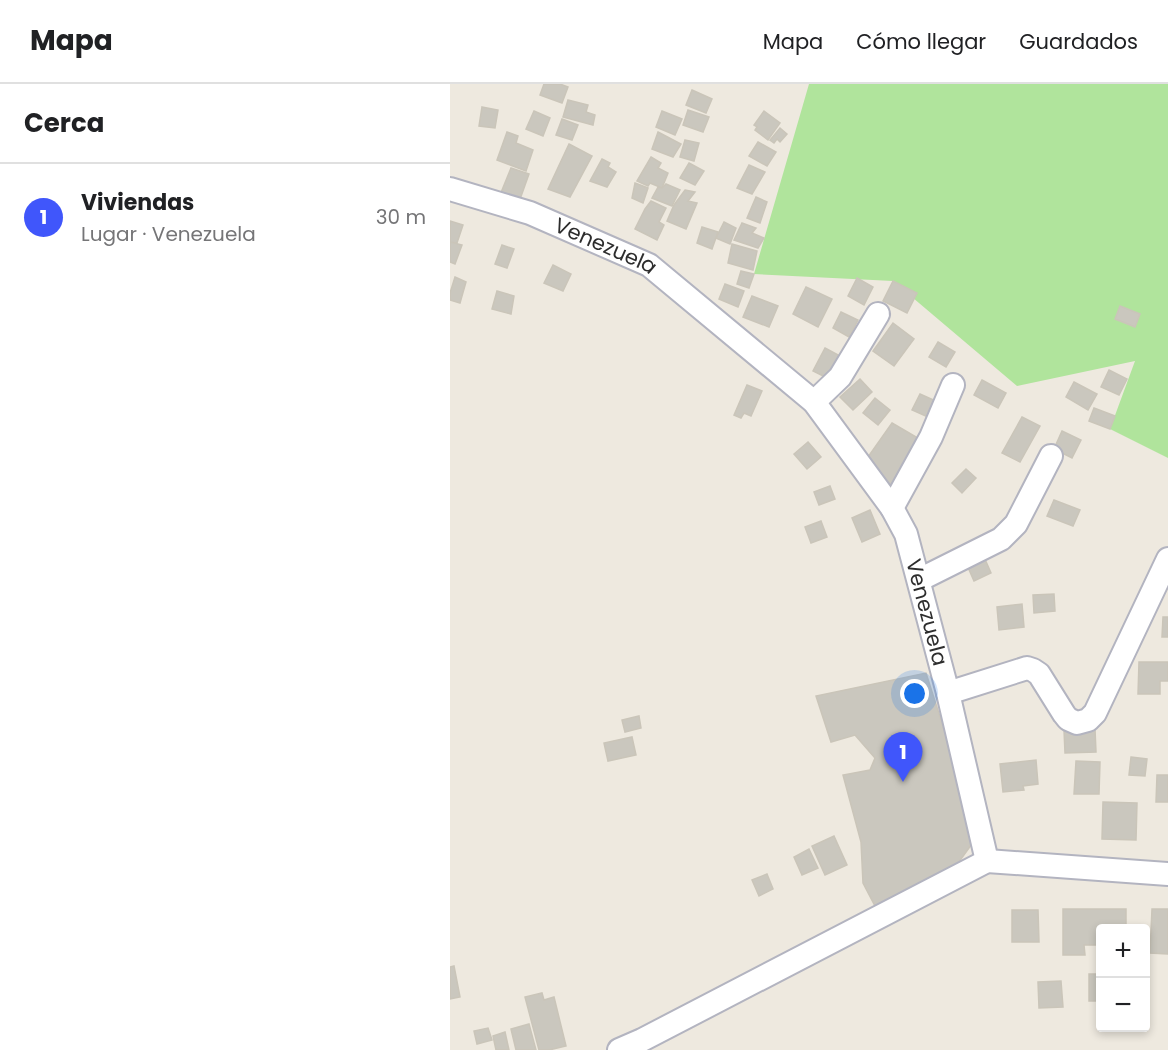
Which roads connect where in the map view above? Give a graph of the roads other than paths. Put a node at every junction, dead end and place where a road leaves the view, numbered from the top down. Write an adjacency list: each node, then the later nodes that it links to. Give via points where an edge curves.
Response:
1 (450, 189): 4 (street, Venezuela, via 530,213 649,265)
2 (878, 314): 4 (street, via 840,377)
3 (953, 385): 6 (street, via 931,437)
4 (814, 402): 6 (street, Venezuela)
5 (1051, 456): 8 (street, via 1016,524 1002,539)
6 (892, 508): 8 (street, Venezuela, via 906,534)
7 (1168, 558): 9 (street, via 1095,713 1088,720 1077,723 1068,719 1039,674 1027,668)
8 (919, 580): 9 (street, Venezuela)
9 (948, 693): 10 (street, Venezuela)
10 (987, 861): 11 (street); 12 (street)
11 (1168, 874)
12 (619, 1050)

